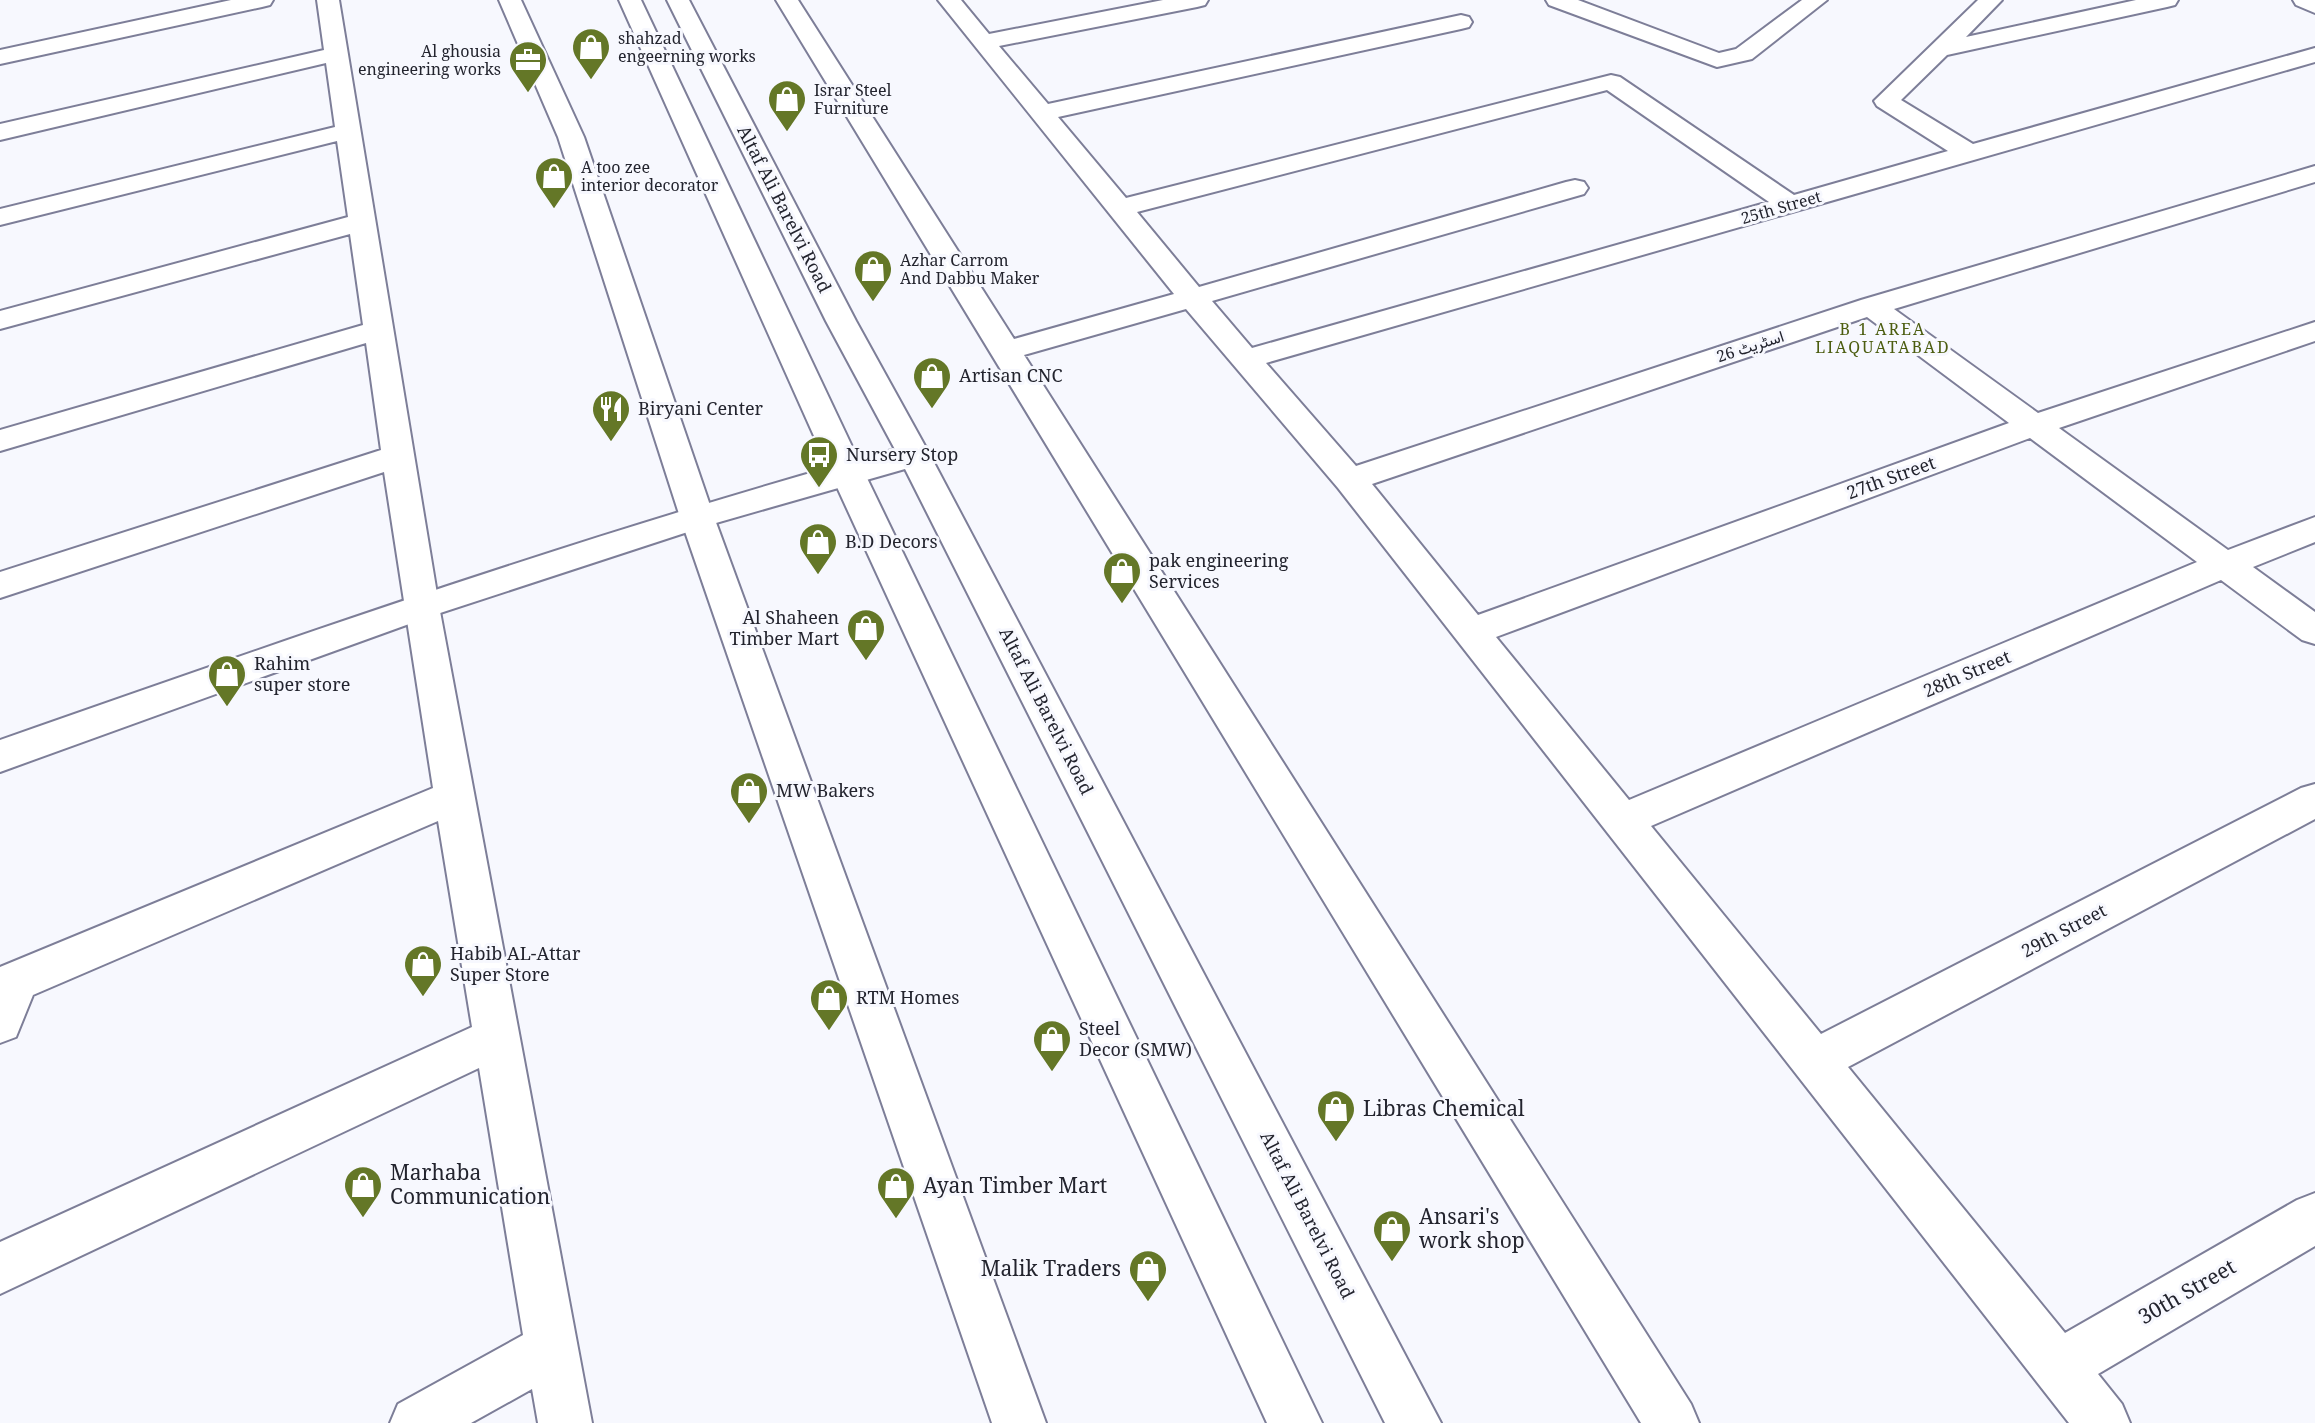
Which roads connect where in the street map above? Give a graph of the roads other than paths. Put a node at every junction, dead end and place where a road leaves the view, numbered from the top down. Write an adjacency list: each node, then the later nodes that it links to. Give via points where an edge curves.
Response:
1 (261, 0): 20 (street)
2 (328, 0): 18 (street)
3 (510, 0): 44 (street, via 571,137)
4 (630, 0): 42 (street)
5 (678, 0): 40 (street, Altaf Ali Barelvi Road)
6 (949, 0): 16 (street)
7 (1197, 0): 16 (street)
8 (1557, 0): 9 (street, via 1717,60 1744,54)
9 (1816, 0)
10 (1991, 0): 17 (street)
11 (2167, 0): 17 (street)
12 (2304, 0): 14 (street)
13 (796, 1): 36 (street)
14 (2315, 6)
15 (1461, 22): 21 (street)
16 (984, 42): 21 (street)
17 (1942, 49): 24 (street, via 1886,102)
18 (336, 54): 22 (street); 23 (street)
19 (2315, 55): 24 (street, 25th Street)
20 (0, 57)
21 (1042, 113): 28 (street)
22 (348, 131): 29 (street); 30 (street)
23 (0, 132)
24 (1969, 153): 27 (street, 25th Street)
25 (2315, 174): 32 (street, اسٹریٹ 26)
26 (1575, 188): 31 (street)
27 (1790, 204): 28 (street, via 1611,82); 37 (street, 25th Street)
28 (1120, 208): 31 (street)
29 (0, 217)
30 (362, 222): 33 (street); 34 (street)
31 (1193, 298): 36 (street); 37 (street)
32 (1871, 306): 38 (street); 43 (street, اسٹریٹ 26)
33 (0, 320)
34 (378, 330): 39 (street); 41 (street)
35 (2315, 331): 38 (street, 27th Street)
36 (1006, 351): 67 (street)
37 (1246, 359): 43 (street)
38 (2034, 425): 46 (street); 50 (street, 27th Street)
39 (0, 441)
40 (914, 455): 42 (street); 66 (street, Altaf Ali Barelvi Road)
41 (398, 456): 47 (street); 48 (street)
42 (848, 474): 44 (street); 65 (street)
43 (1350, 480): 50 (street)
44 (697, 517): 48 (street); 64 (street)
45 (2315, 529): 46 (street, 28th Street)
46 (2224, 565): 49 (street); 54 (street, 28th Street)
47 (0, 586)
48 (421, 607): 51 (street); 52 (street)
49 (2315, 631)
50 (1471, 632): 54 (street)
51 (0, 756)
52 (456, 796): 55 (street); 56 (street)
53 (2315, 800): 57 (street, 29th Street)
54 (1621, 821): 57 (street)
55 (5, 997)
56 (498, 1037): 59 (street); 60 (street)
57 (1813, 1062): 61 (street)
58 (2315, 1218): 61 (street, 30th Street)
59 (0, 1268)
60 (552, 1348): 62 (street); 63 (street)
61 (2058, 1367): 68 (street)
62 (417, 1423)
63 (565, 1423)
64 (1018, 1423)
65 (1295, 1423)
66 (1414, 1423)
67 (1672, 1423)
68 (2103, 1423)

